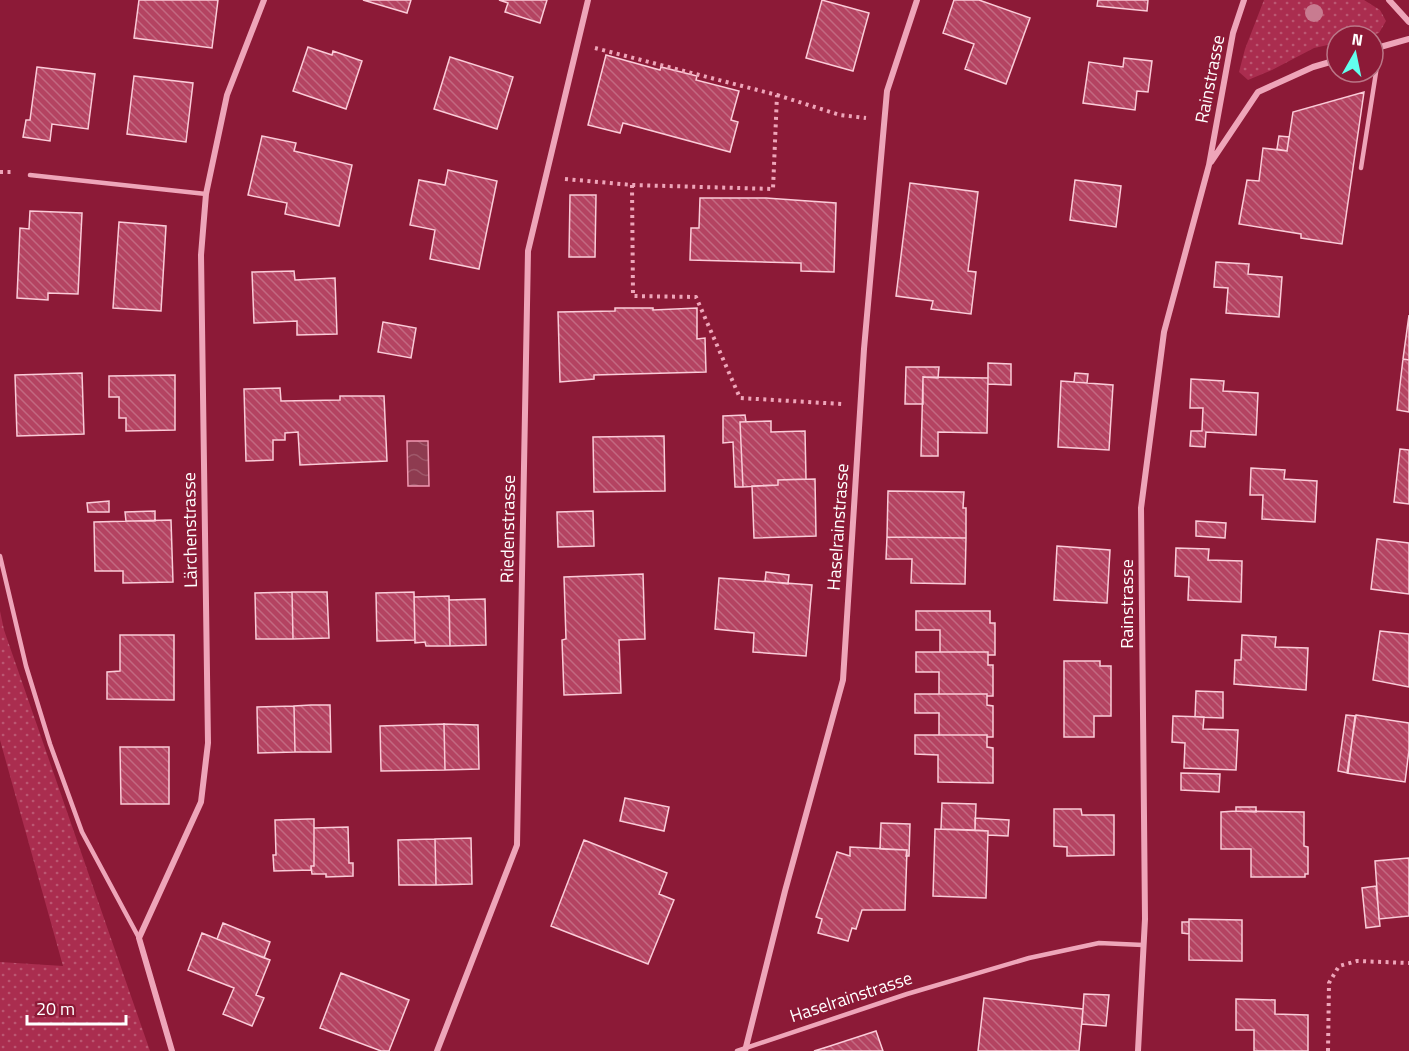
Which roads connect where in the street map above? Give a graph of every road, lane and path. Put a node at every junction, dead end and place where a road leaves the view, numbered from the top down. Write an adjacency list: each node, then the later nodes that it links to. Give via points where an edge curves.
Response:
1 (264, 0): 21 (street, Lärchenstrasse, via 227,95)
2 (588, 0): 8 (street, Riedenstrasse)
3 (917, 0): 13 (street, Haselrainstrasse, via 887,91)
4 (1244, 0): 14 (street, Rainstrasse, via 1233,33)
5 (1389, 0): 6 (street)
6 (1409, 22)
7 (1409, 39): 9 (street)
8 (578, 43): 12 (path); 19 (street, Riedenstrasse)
9 (1385, 46)
10 (1325, 64): 14 (street, Rainstrasse, via 1258,92)
11 (1372, 84): 15 (lane)
12 (777, 95): 13 (path, via 840,115); 20 (path, via 773,189)
13 (885, 120): 22 (street, Haselrainstrasse)
14 (1209, 165): 25 (street, Rainstrasse, via 1164,332 1141,508)
15 (1361, 168)
16 (6, 171): 17 (path)
17 (0, 172)
18 (30, 175): 21 (lane)
19 (546, 177): 20 (path); 29 (street, Riedenstrasse, via 528,251 517,845)
20 (632, 185): 22 (path, via 633,296 696,297 740,398)
21 (206, 194): 24 (street, Lärchenstrasse, via 201,255 208,743 201,802)
22 (861, 405): 27 (street, Haselrainstrasse, via 843,680)
23 (0, 556): 24 (lane, via 26,666 82,832)
24 (139, 938): 28 (street)
25 (1143, 945): 27 (lane, Haselrainstrasse, via 1100,943 1029,958 907,994); 31 (street, Rainstrasse)
26 (1409, 963): 32 (path, via 1357,961 1339,966 1329,982)
27 (745, 1050): 30 (lane, Haselrainstrasse)
28 (172, 1051)
29 (437, 1051)
30 (737, 1051)
31 (1138, 1051)
32 (1328, 1051)

